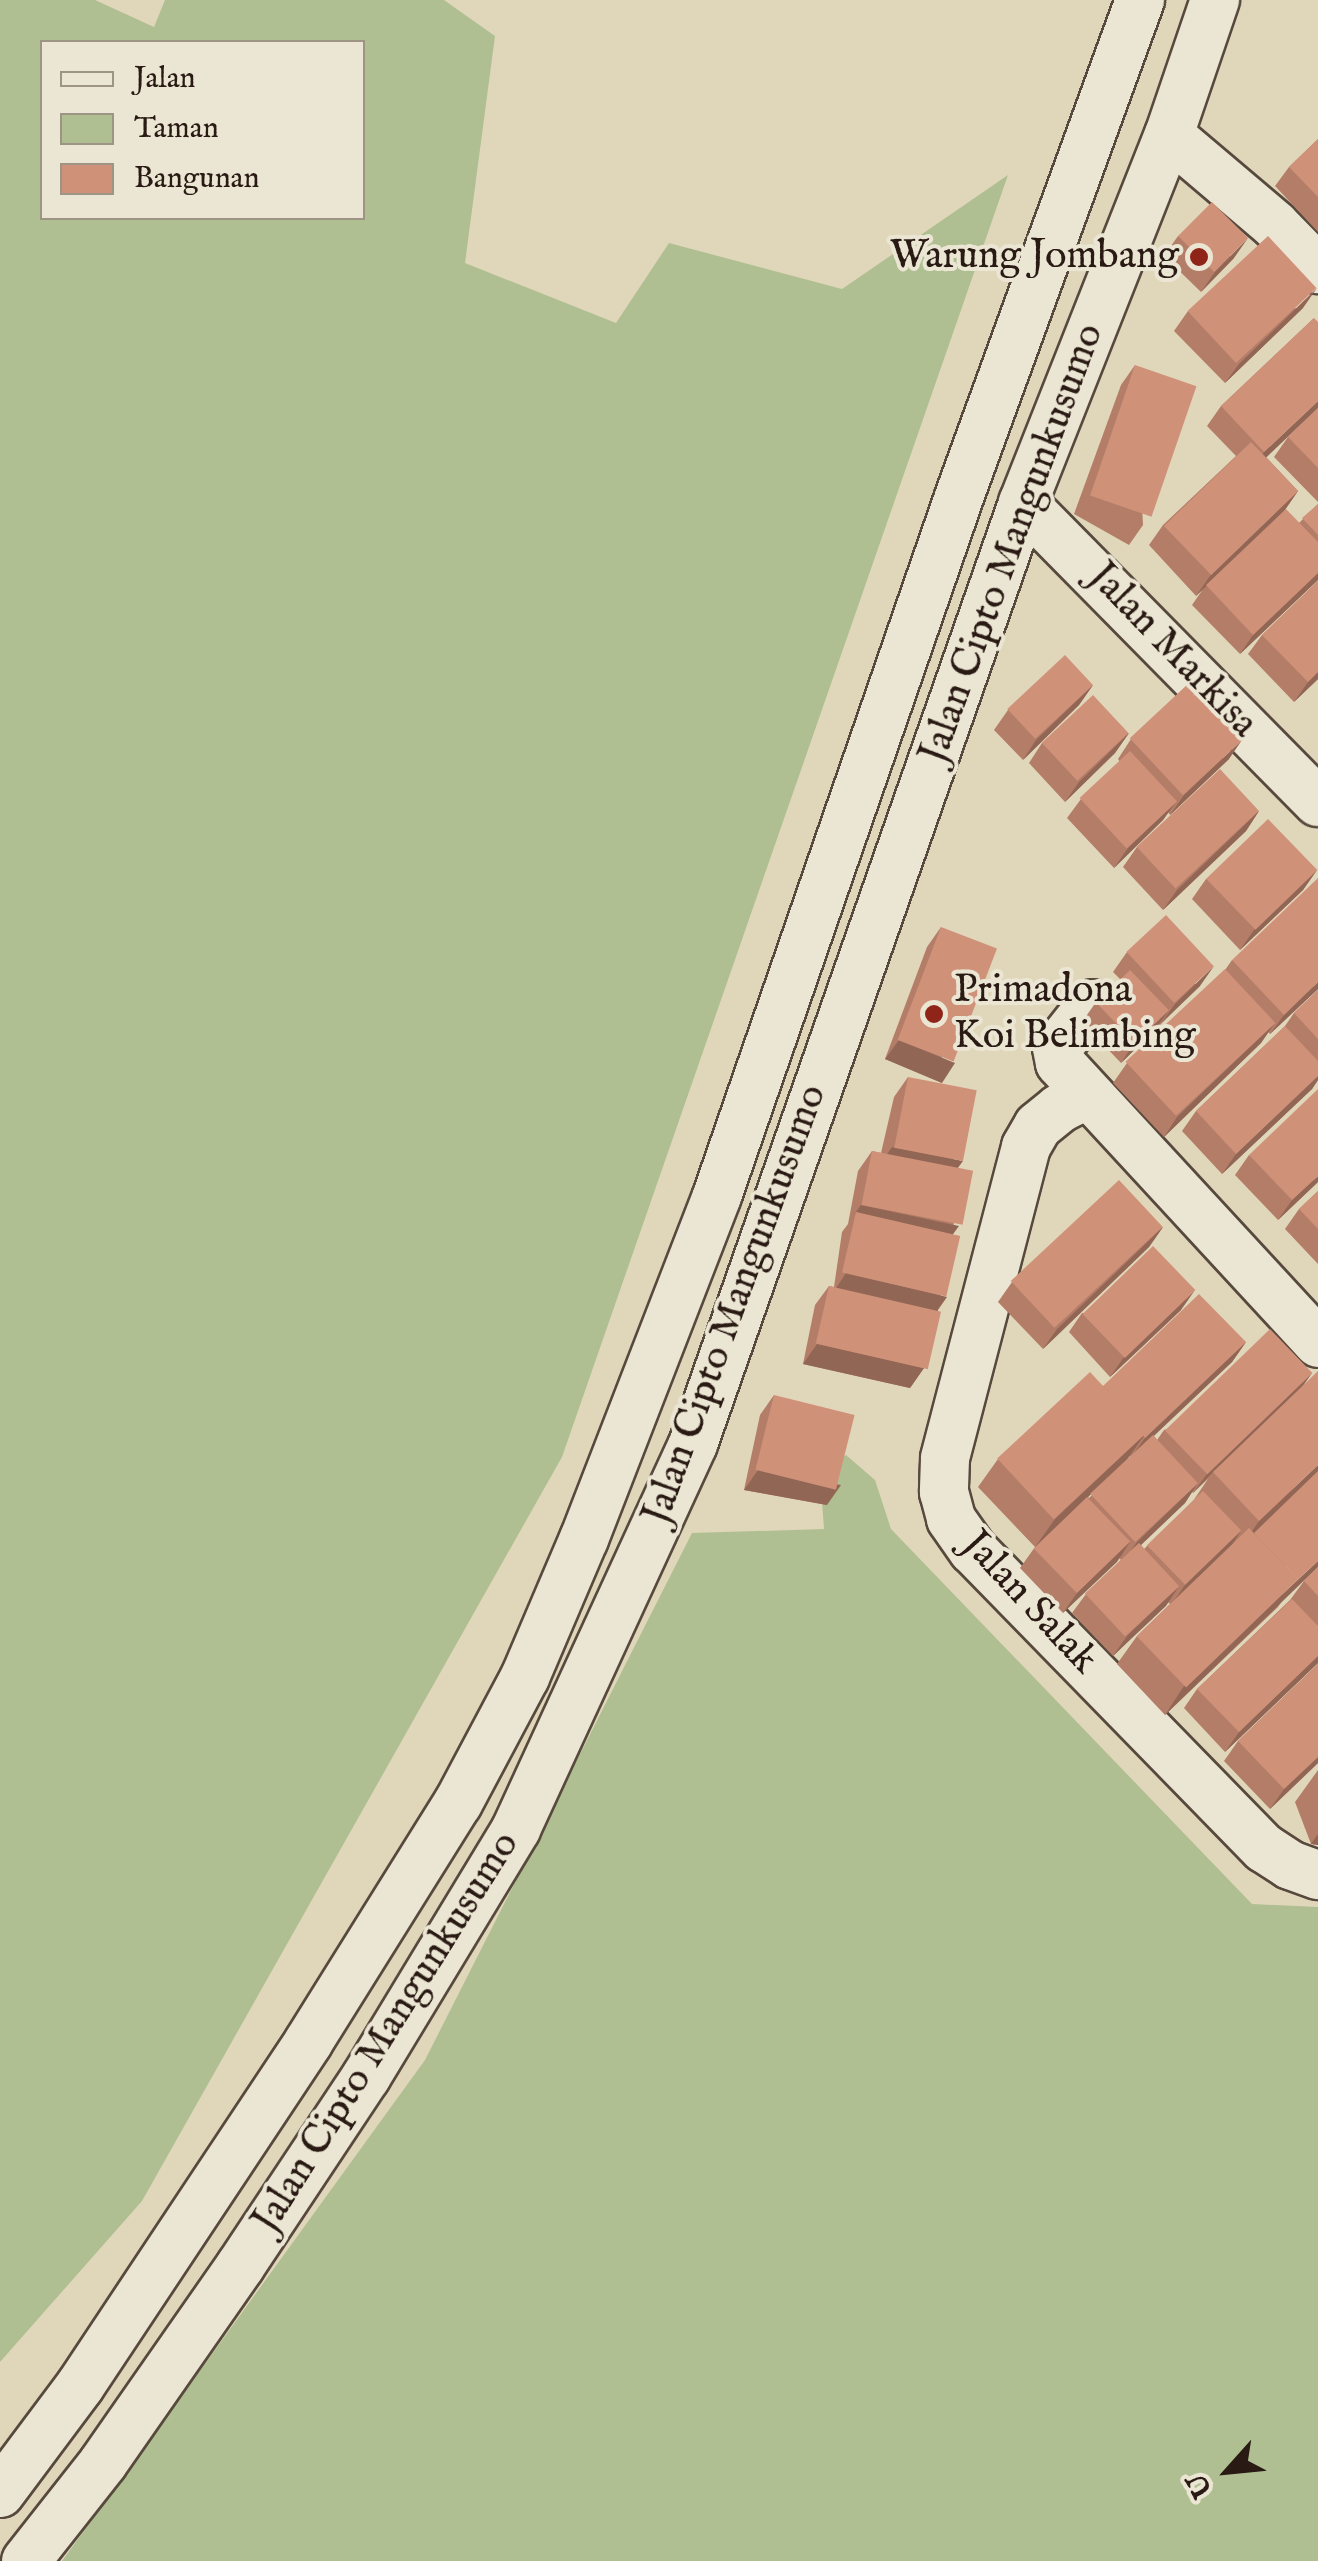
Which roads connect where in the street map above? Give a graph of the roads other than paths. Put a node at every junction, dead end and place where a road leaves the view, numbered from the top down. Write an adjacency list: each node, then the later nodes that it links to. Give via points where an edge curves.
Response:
1 (1140, 0): 10 (street, Jalan Cipto Mangunkusumo, via 717,1196 584,1539 525,1677)
2 (1214, 0): 3 (street, Jalan Cipto Mangunkusumo)
3 (1169, 135): 4 (street); 5 (street, Jalan Cipto Mangunkusumo)
4 (1318, 269)
5 (1023, 503): 6 (street, Jalan Markisa); 11 (street, Jalan Cipto Mangunkusumo, via 693,1444)
6 (1318, 802)
7 (1092, 1004): 8 (street, via 1057,1048 1060,1064)
8 (1086, 1096): 9 (street); 12 (street, Jalan Salak, via 1058,1108 1026,1146 945,1460 951,1519 973,1550 1264,1848)
9 (1318, 1343)
10 (458, 1803): 11 (street); 13 (street, Jalan Cipto Mangunkusumo, via 192,2222)
11 (516, 1829): 14 (street, Jalan Cipto Mangunkusumo, via 366,2077 241,2265)
12 (1318, 1875)
13 (0, 2493)
14 (26, 2561)

